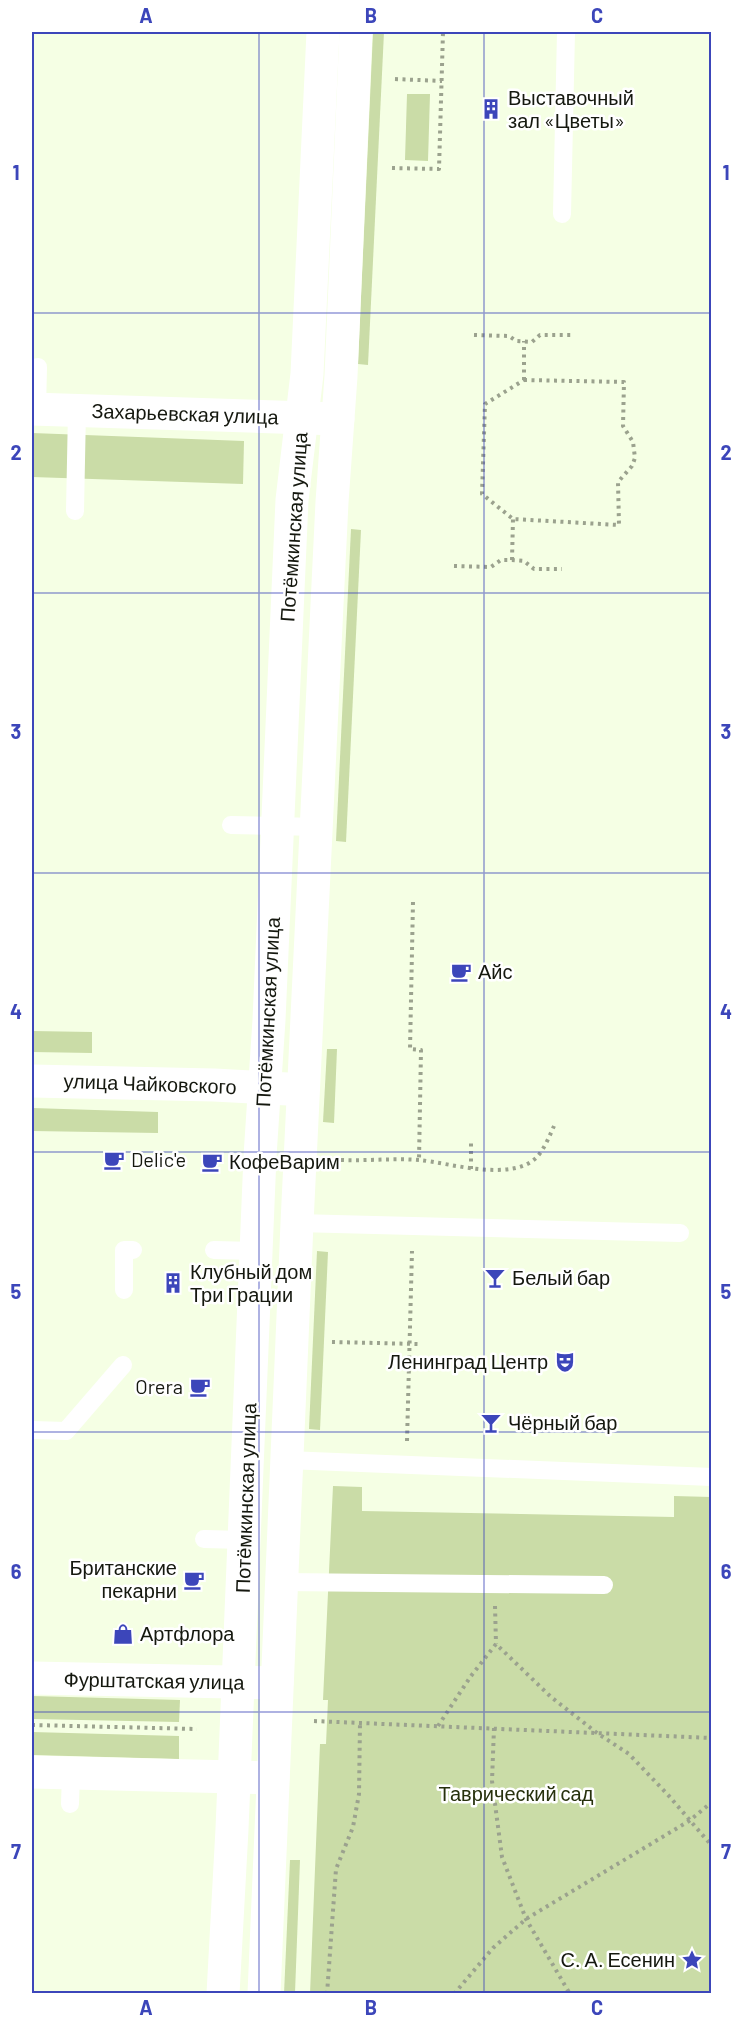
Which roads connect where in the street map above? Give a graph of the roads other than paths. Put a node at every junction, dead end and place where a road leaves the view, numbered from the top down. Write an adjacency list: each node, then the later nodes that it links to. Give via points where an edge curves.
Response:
1 (323, 32): 8 (street, Потёмкинская улица)
2 (356, 32): 9 (street, Потёмкинская улица)
3 (566, 32): 4 (lane)
4 (562, 214)
5 (38, 367): 6 (lane)
6 (34, 410): 7 (street, Захарьевская улица)
7 (77, 411): 8 (street, Захарьевская улица); 10 (lane)
8 (302, 418): 9 (street, Захарьевская улица); 12 (street, Потёмкинская улица, via 292,500)
9 (338, 419): 13 (street, Потёмкинская улица)
10 (75, 511)
11 (231, 825): 12 (lane)
12 (277, 826): 13 (lane); 15 (street, Потёмкинская улица)
13 (317, 827): 16 (street, Потёмкинская улица)
14 (32, 1080): 15 (street, улица Чайковского)
15 (264, 1087): 16 (street, улица Чайковского); 21 (street, Потёмкинская улица)
16 (304, 1090): 17 (street, Потёмкинская улица)
17 (297, 1223): 18 (lane); 25 (street, Потёмкинская улица)
18 (680, 1233)
19 (133, 1250): 22 (lane, via 124,1250)
20 (214, 1250): 21 (lane)
21 (256, 1251): 28 (street, Потёмкинская улица)
22 (124, 1290)
23 (123, 1365): 24 (lane, via 66,1431)
24 (32, 1430)
25 (287, 1460): 26 (lane); 29 (street, Потёмкинская улица)
26 (711, 1477)
27 (204, 1539): 28 (lane)
28 (244, 1540): 32 (street, Потёмкинская улица)
29 (281, 1582): 30 (lane); 33 (street, Потёмкинская улица)
30 (604, 1585)
31 (32, 1678): 32 (street, Фурштатская улица)
32 (238, 1682): 33 (street, Фурштатская улица); 35 (street, Потёмкинская улица)
33 (277, 1683): 36 (street, Потёмкинская улица)
34 (32, 1772): 35 (street, via 71,1788)
35 (234, 1777): 36 (street); 37 (street, Потёмкинская улица)
36 (273, 1778): 38 (street, Потёмкинская улица)
37 (223, 1994)
38 (264, 1994)

